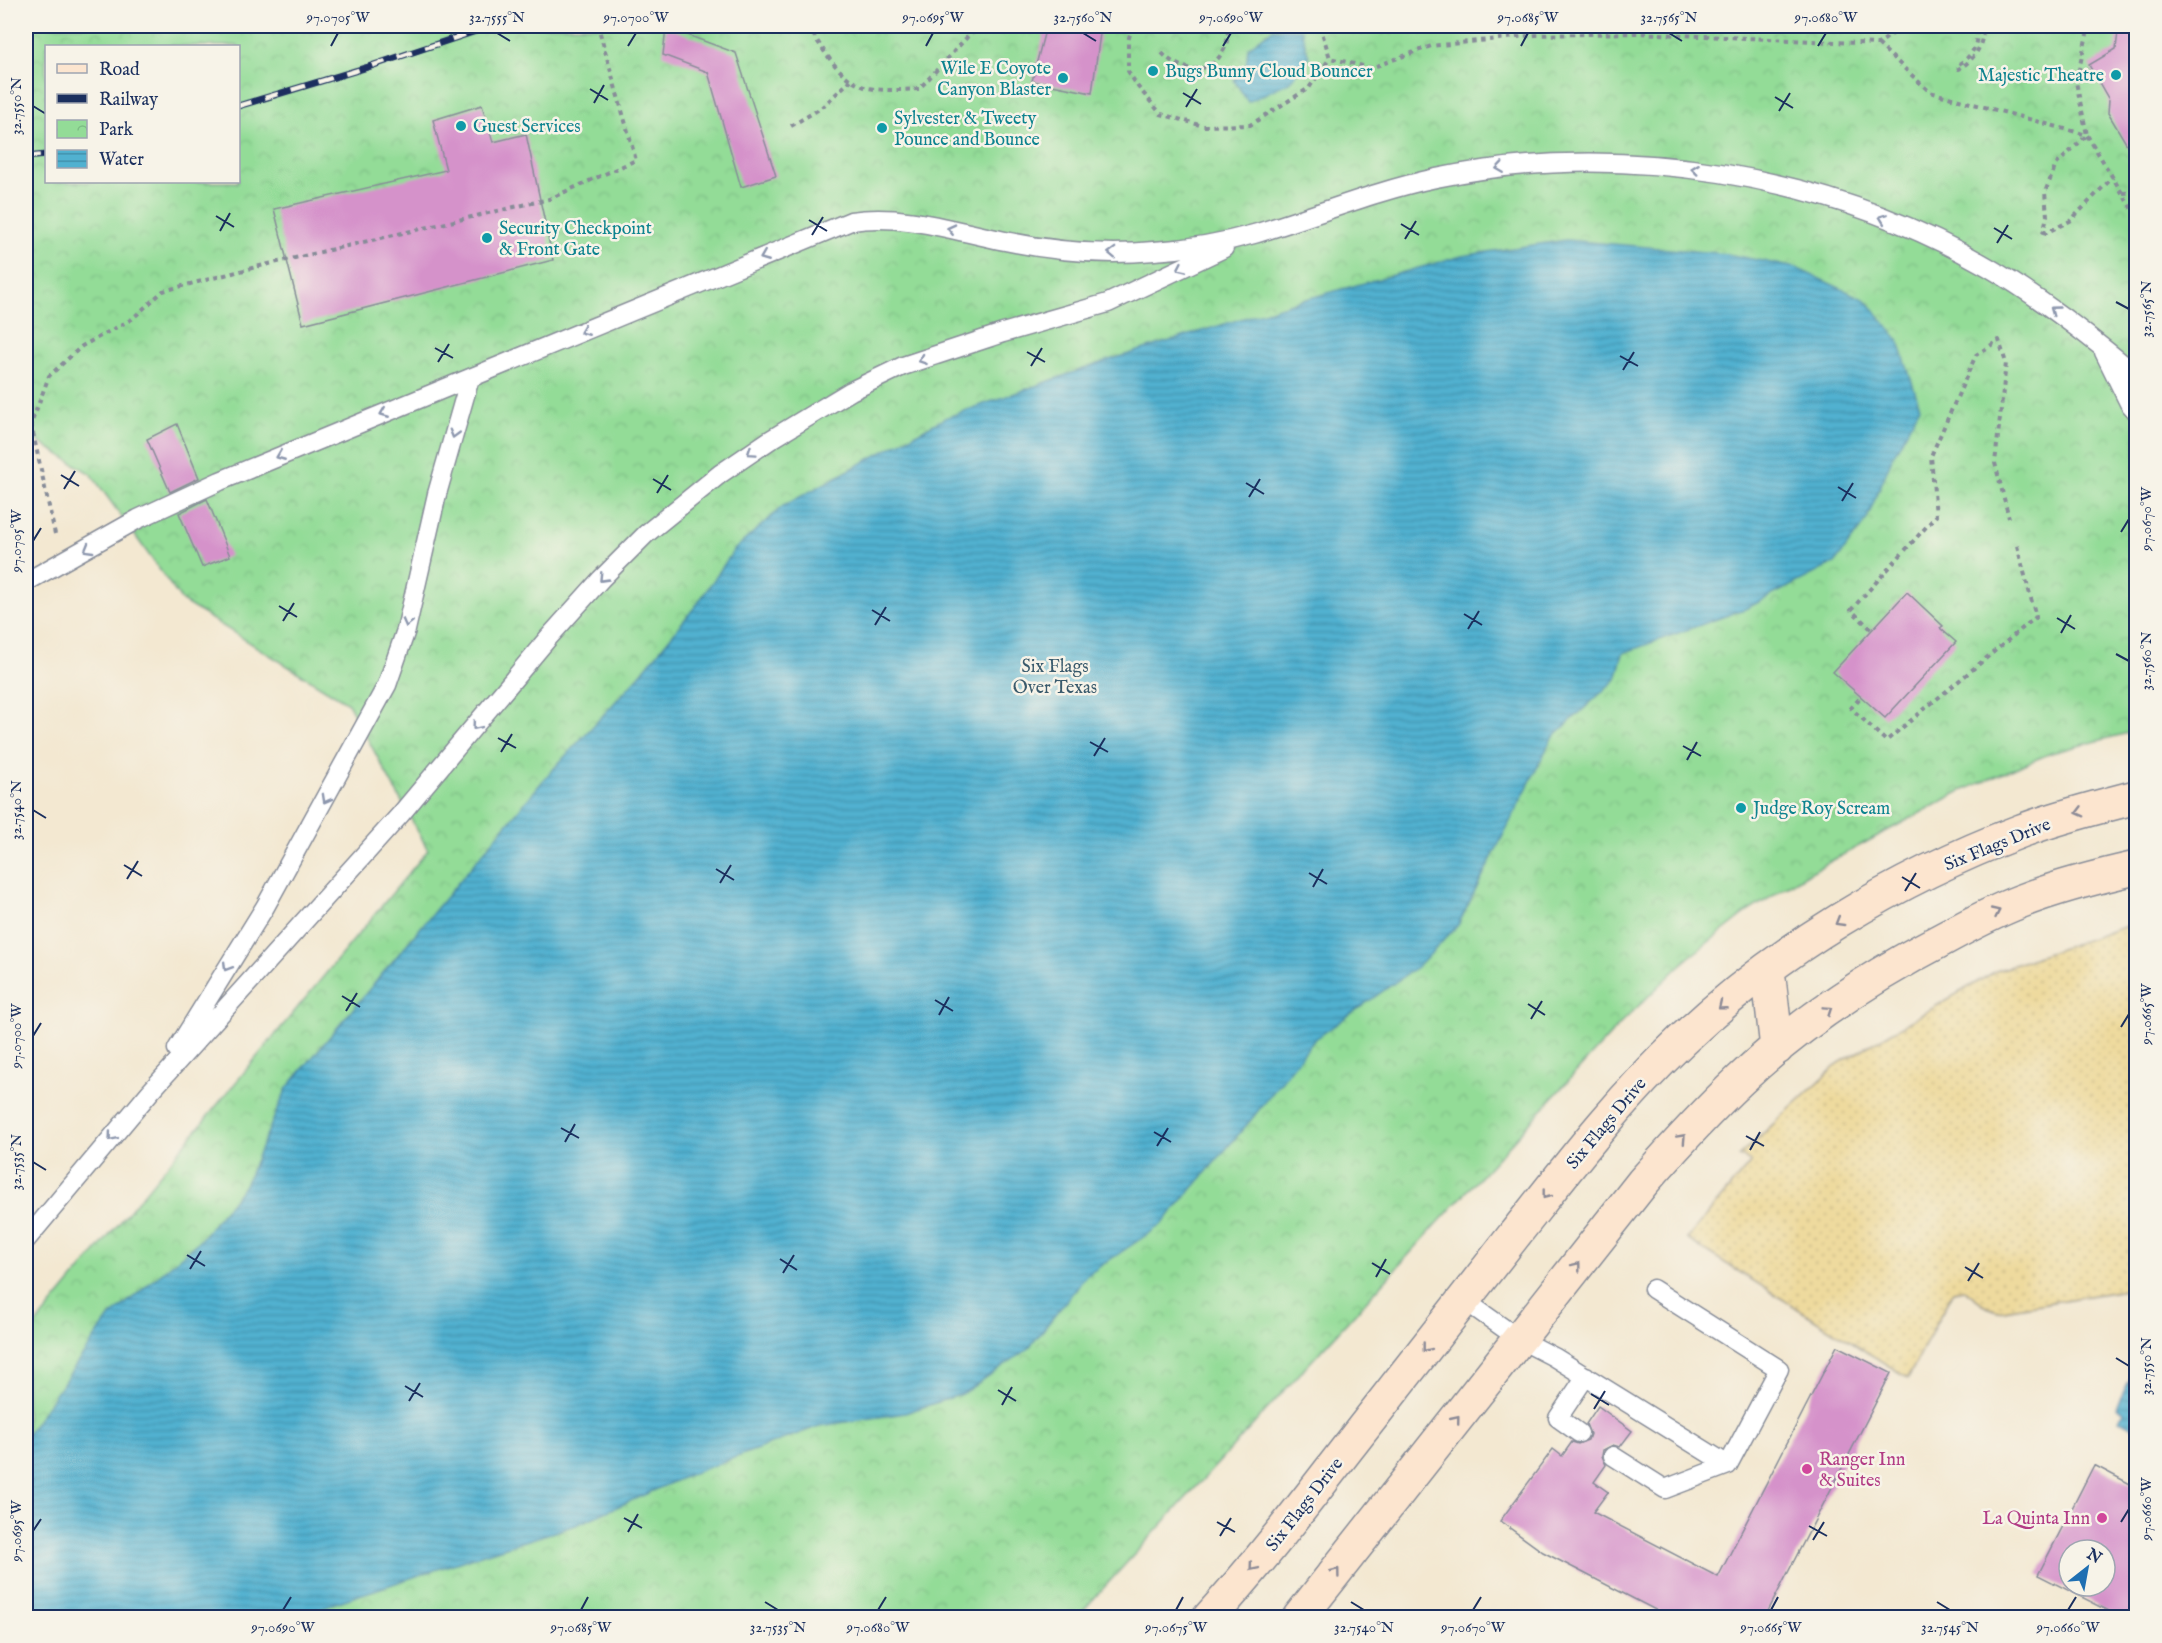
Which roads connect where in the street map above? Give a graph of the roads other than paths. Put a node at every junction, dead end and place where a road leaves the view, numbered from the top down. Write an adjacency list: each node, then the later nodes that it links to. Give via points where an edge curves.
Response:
1 (1253, 234): 2 (lane, one-way to 1, via 2021,287 1949,246 1815,193 1728,174 1610,163 1502,168 1425,181); 4 (lane, one-way to 4, via 1192,247 1081,252 1008,242 897,219 851,221); 11 (lane, one-way to 11, via 1108,303 903,366 852,391 720,474 646,534 601,579 400,815)
2 (2101, 345): 3 (lane); 5 (lane)
3 (2136, 375)
4 (470, 378): 6 (lane, one-way to 6, via 220,480 138,519); 11 (lane, one-way to 11, via 437,494 406,630 381,700 265,907)
5 (2136, 411)
6 (26, 582)
7 (2136, 797): 9 (street, Six Flags Drive, one-way to 9, via 2021,831 1951,861 1833,925)
8 (2136, 868): 10 (street, one-way to 8, via 1872,980 1976,922 2017,902 2076,882)
9 (1768, 970): 10 (street); 14 (street, Six Flags Drive, one-way to 14, via 1683,1039 1618,1105)
10 (1777, 1048): 15 (street, one-way to 10, via 1656,1167 1734,1086)
11 (150, 1092): 12 (lane, one-way to 12)
12 (26, 1240)
13 (1653, 1288): 19 (lane, via 1779,1369)
14 (1464, 1300): 15 (lane); 20 (street, Six Flags Drive, one-way to 20)
15 (1519, 1339): 16 (lane); 21 (street, one-way to 15)
16 (1586, 1376): 17 (lane, via 1558,1418); 19 (lane)
17 (1579, 1433)
18 (1614, 1456): 19 (lane, via 1665,1489)
19 (1728, 1465)
20 (1209, 1617)
21 (1299, 1617)

